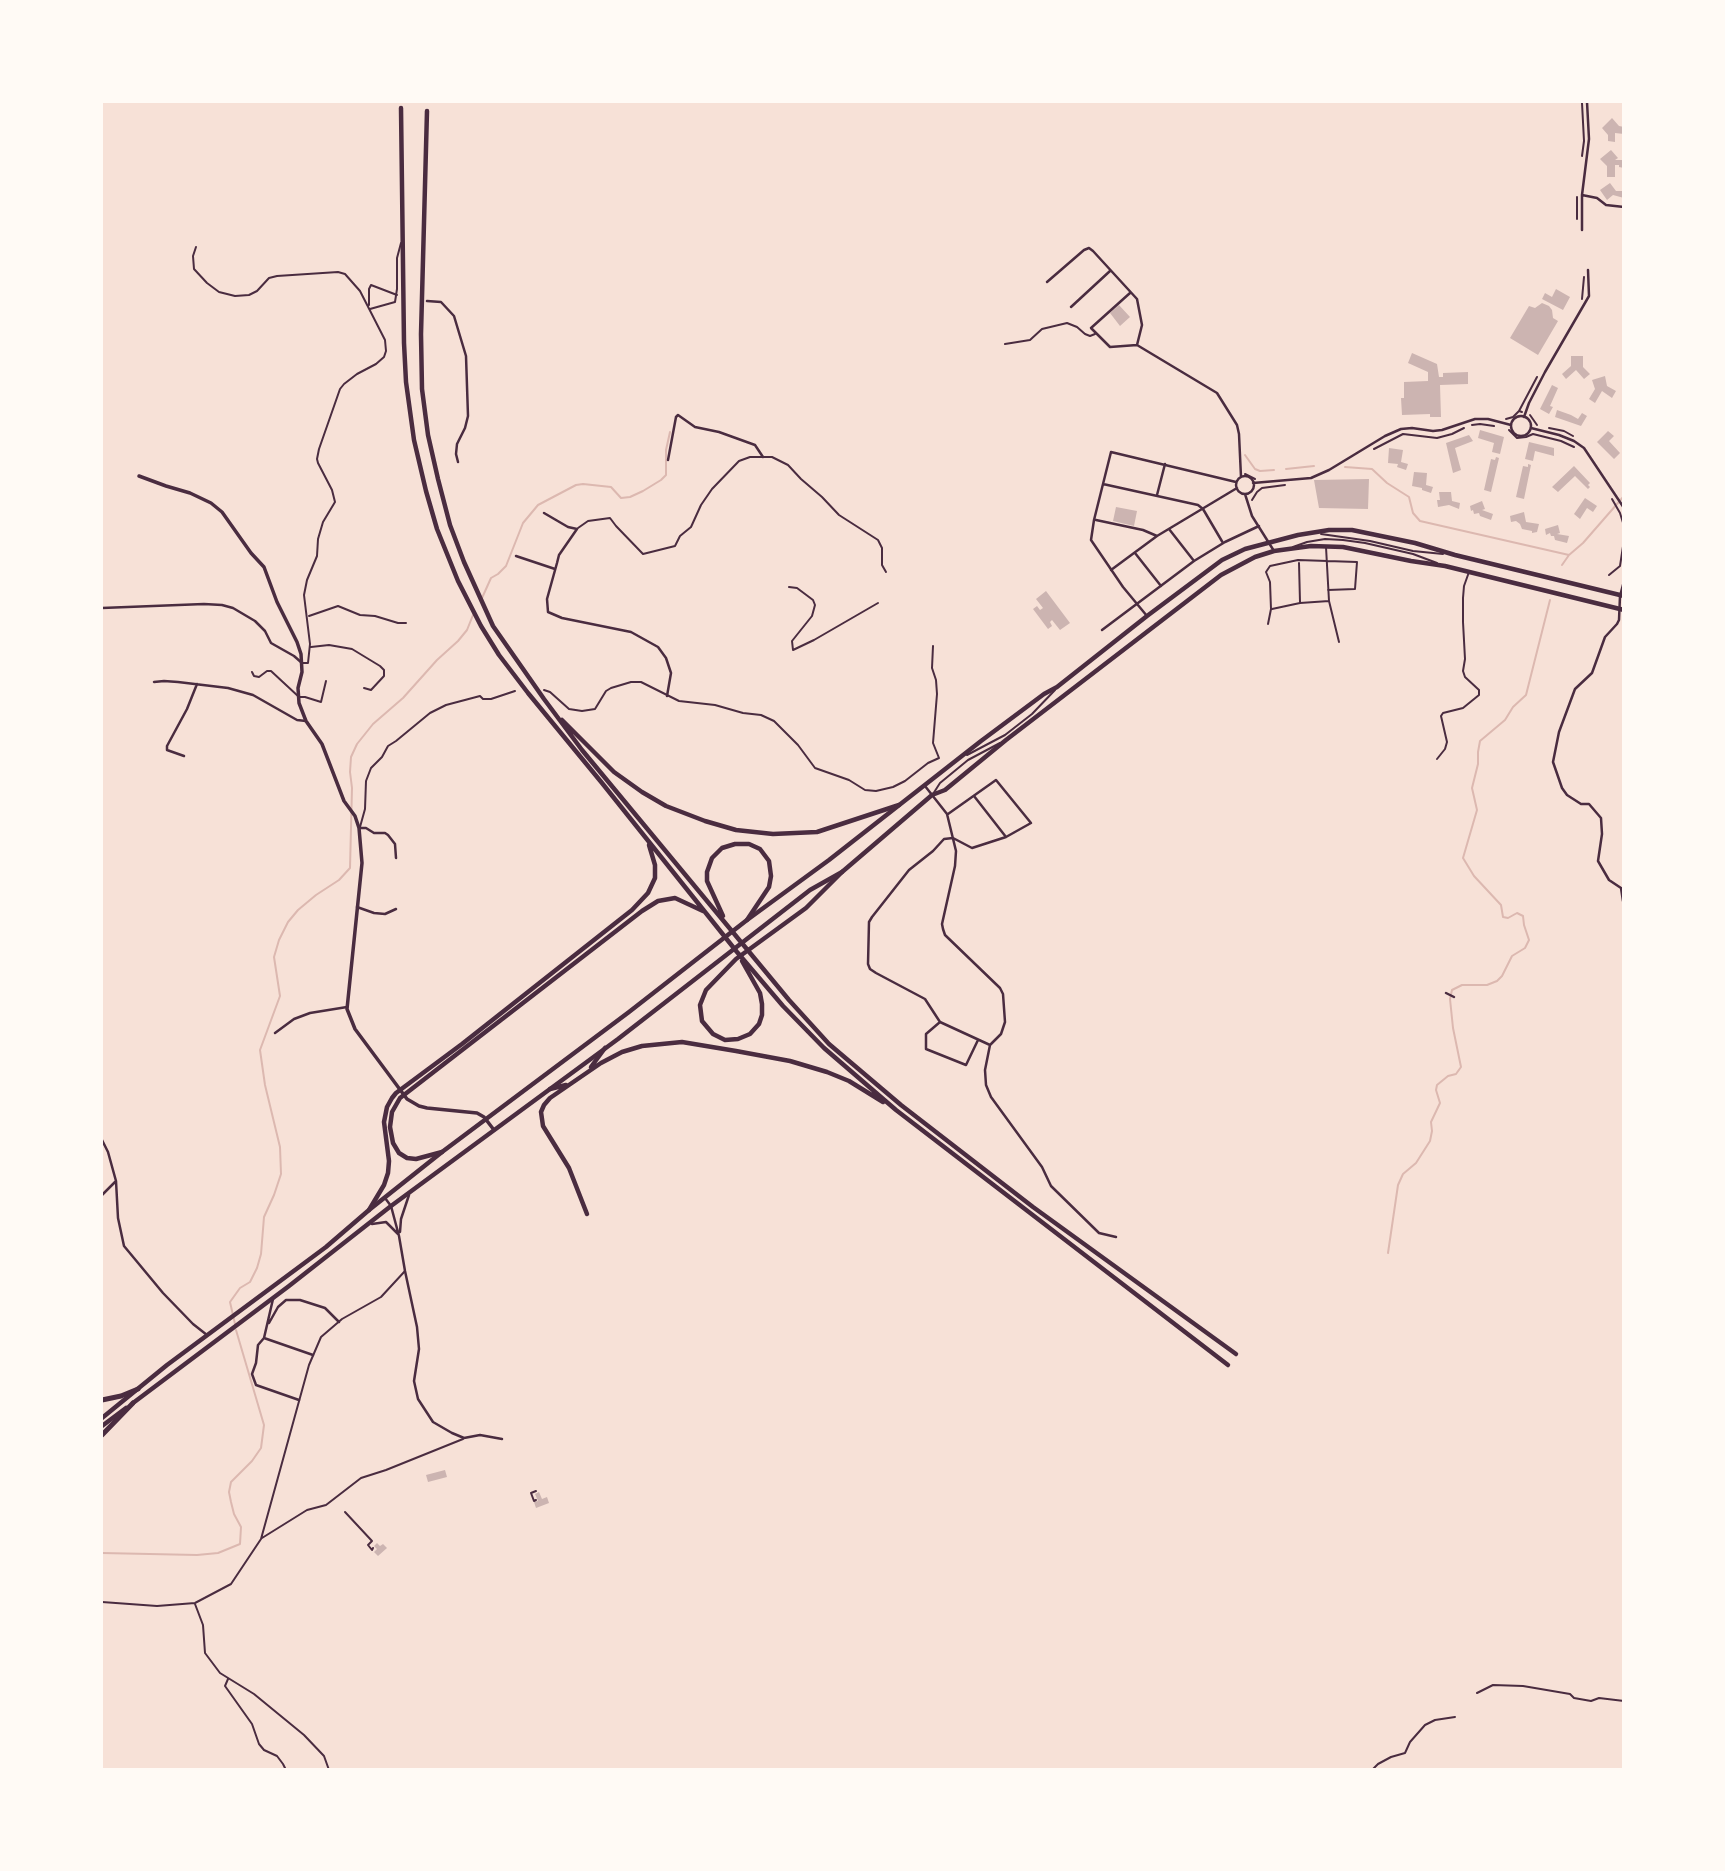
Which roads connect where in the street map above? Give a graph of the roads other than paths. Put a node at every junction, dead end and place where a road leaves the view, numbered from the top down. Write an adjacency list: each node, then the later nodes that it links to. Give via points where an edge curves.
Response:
1 (1585, 102): 4 (street, via 1589,139)
2 (401, 108): 7 (main road)
3 (427, 111): 91 (main road, via 421,334 428,435 447,513 479,597 493,626)
4 (1580, 196): 5 (street); 6 (street)
5 (1623, 207)
6 (1582, 230)
7 (403, 236): 13 (lane, via 397,258); 105 (main road, via 406,382 414,440 437,529 458,581 520,684)
8 (196, 247): 16 (lane, via 194,269 226,295 249,295 277,276 338,272 356,284)
9 (1110, 271): 11 (street, via 1088,248); 12 (street); 15 (street)
10 (1586, 271): 20 (street, via 1589,296)
11 (1047, 282)
12 (1130, 293): 17 (street, via 1091,328); 19 (street, via 1137,299 1142,325)
13 (397, 294): 16 (lane, via 395,302); 16 (lane, via 371,285)
14 (427, 301): 25 (street, via 441,302 454,316 466,356 468,416 457,444)
15 (1071, 306)
16 (369, 309): 71 (lane, via 386,351 376,364 340,389 319,449 318,463 335,502 323,522 307,580)
17 (1096, 334): 18 (lane, via 1090,336 1067,323 1042,329 1030,340); 19 (street, via 1110,347)
18 (1005, 344)
19 (1137, 345): 28 (street, via 1217,393 1240,434)
20 (1525, 414): 21 (street); 22 (street)
21 (1510, 426): 22 (street, via 1521,437); 30 (street, via 1475,419 1433,432 1401,429 1311,478)
22 (1531, 428): 35 (street, via 1584,448)
23 (763, 457): 24 (street, via 755,445 695,427 678,415); 40 (lane, via 743,459 718,482 675,546 643,554 610,518 588,521); 57 (lane, via 788,465 839,515 878,540)
24 (668, 460)
25 (458, 462)
26 (1165, 464): 29 (street); 31 (street, via 1111,452); 34 (street)
27 (139, 476): 80 (street, via 190,493 222,512 264,568)
28 (1241, 477): 29 (street); 30 (street)
29 (1236, 482): 32 (street)
30 (1253, 483): 33 (street)
31 (1103, 484): 34 (street); 38 (street)
32 (1237, 488): 33 (street); 36 (street)
33 (1245, 494): 39 (street)
34 (1157, 495): 36 (street)
35 (1623, 508)
36 (1203, 509): 41 (street); 44 (street)
37 (544, 513): 40 (street)
38 (1094, 520): 42 (street); 55 (street, via 1091,540)
39 (1259, 526): 43 (street); 44 (street)
40 (577, 529): 54 (street)
41 (1169, 529): 42 (street); 52 (street)
42 (1157, 536): 48 (street)
43 (1268, 542): 47 (street); 62 (main road, via 1352,530); 70 (main road, via 1222,559)
44 (1223, 543): 52 (street)
45 (1326, 546): 46 (main road); 51 (lane); 53 (main road)
46 (1289, 548): 47 (main road); 53 (lane, via 1325,540 1357,541)
47 (1273, 551): 93 (main road, via 1222,575)
48 (1135, 553): 55 (street); 59 (street)
49 (516, 556): 54 (street)
50 (1298, 560): 51 (lane); 66 (lane); 69 (lane, via 1270,566 1266,572)
51 (1327, 560): 61 (lane); 61 (lane, via 1357,562 1356,589)
52 (1194, 561): 59 (street)
53 (1445, 565): 56 (main road)
54 (555, 569): 89 (street, via 548,612 631,632 658,648 671,673)
55 (1111, 570): 65 (street)
56 (1469, 571): 68 (main road); 96 (lane, via 1463,598 1463,671 1479,695 1463,708 1441,716 1447,742)
57 (886, 572)
58 (1623, 581): 62 (street)
59 (1161, 586): 65 (street)
60 (789, 587): 64 (lane, via 815,605 812,617 792,641 793,650)
61 (1328, 590): 63 (lane)
62 (1622, 597): 68 (street)
63 (1329, 601): 66 (lane); 77 (lane)
64 (878, 603)
65 (1136, 604): 70 (street); 76 (street)
66 (1300, 604): 69 (lane)
67 (102, 608): 80 (street, via 204,604 233,608 255,621 271,643)
68 (1622, 608): 72 (street)
69 (1271, 609): 75 (lane)
70 (1147, 616): 85 (main road)
71 (308, 617): 74 (lane, via 338,606); 79 (lane)
72 (1619, 620): 73 (street); 108 (street, via 1605,637 1592,673 1575,689 1553,762 1567,795 1589,804 1601,818 1598,860 1609,880 1621,888)
73 (1623, 623)
74 (406, 624)
75 (1268, 624)
76 (1102, 630)
77 (1339, 642)
78 (933, 646): 89 (lane, via 937,694 933,743 939,758 905,781 876,791 815,768 774,721 761,715)
79 (310, 648): 80 (lane, via 308,663); 86 (lane, via 347,648 380,666 384,676 371,691)
80 (302, 663): 90 (street)
81 (252, 672): 90 (lane, via 258,677 271,671)
82 (326, 681): 90 (lane, via 320,702)
83 (154, 682): 84 (street)
84 (197, 684): 92 (street, via 253,695); 94 (street, via 167,746)
85 (1058, 687): 95 (main road); 95 (lane, via 1004,735)
86 (364, 688)
87 (544, 690): 89 (lane, via 576,711 595,709 606,691 632,682 645,683)
88 (515, 691): 102 (lane, via 446,705 387,746 366,781)
89 (667, 696)
90 (299, 697): 92 (street)
91 (544, 699): 100 (main road, via 614,772 666,806 715,824 773,834 817,832); 113 (main road)
92 (306, 721): 102 (street, via 322,744)
93 (1006, 740): 98 (main road, via 945,790); 98 (lane, via 968,760)
94 (184, 756)
95 (962, 757): 97 (main road)
96 (1437, 759)
97 (925, 786): 98 (street); 100 (main road)
98 (932, 795): 101 (street); 107 (main road)
99 (974, 796): 101 (street); 103 (street); 103 (street, via 996,780 1031,823)
100 (899, 805): 112 (main road)
101 (947, 814): 104 (street)
102 (359, 828): 106 (street, via 388,835 395,844); 109 (street, via 362,863)
103 (1006, 837): 104 (street, via 972,848)
104 (953, 838): 119 (street, via 944,839 909,870 869,922 870,970 925,999); 122 (street, via 955,866 943,929 1003,994 1005,1022)
105 (648, 841): 111 (main road); 115 (main road, via 655,865 648,893)
106 (396, 859)
107 (842, 872): 114 (main road, via 806,908 736,959 709,985 701,1002 702,1021 720,1039 731,1041 747,1036 762,1015 758,988); 123 (main road, via 810,890)
108 (1623, 901)
109 (357, 907): 110 (street, via 385,914); 118 (street)
110 (396, 909)
111 (704, 912): 114 (main road); 115 (main road, via 675,898 658,901)
112 (747, 920): 113 (main road, via 769,887 769,861 760,849 735,844 722,848 707,872 710,890); 129 (main road)
113 (727, 923): 149 (main road, via 829,1044 1033,1207)
114 (737, 952): 128 (main road, via 824,1048)
115 (544, 983): 127 (main road)
116 (1446, 993): 117 (street)
117 (1454, 997)
118 (347, 1007): 120 (street, via 310,1013); 129 (street, via 355,1029 407,1099 419,1107 474,1112)
119 (940, 1022): 121 (street); 121 (street, via 926,1034 926,1048 967,1065)
120 (275, 1033)
121 (978, 1040): 122 (street)
122 (990, 1045): 142 (street, via 985,1070 991,1097 1051,1186 1099,1233)
123 (604, 1048): 124 (main road); 126 (main road)
124 (589, 1070): 125 (main road); 128 (main road, via 642,1046 682,1042 827,1072)
125 (570, 1084): 126 (main road); 139 (main road, via 546,1102 541,1117 573,1176)
126 (550, 1088): 130 (main road)
127 (398, 1096): 132 (main road, via 390,1127 399,1153 416,1159); 138 (main road, via 384,1117 388,1174)
128 (896, 1110): 151 (main road)
129 (486, 1120): 130 (street); 132 (main road)
130 (494, 1130): 134 (main road)
131 (102, 1140): 133 (street)
132 (442, 1152): 136 (main road)
133 (117, 1181): 135 (street); 147 (street, via 124,1246 163,1293)
134 (409, 1194): 137 (main road); 141 (street)
135 (102, 1195)
136 (385, 1198): 137 (street); 138 (main road)
137 (391, 1206): 140 (main road); 141 (street)
138 (369, 1210): 147 (main road)
139 (587, 1214)
140 (369, 1224): 141 (street, via 386,1222); 144 (main road)
141 (399, 1236): 143 (street)
142 (1116, 1237)
143 (405, 1271): 145 (lane, via 381,1297); 159 (street, via 419,1337 414,1381 418,1398 433,1422)
144 (274, 1297): 146 (street); 155 (main road)
145 (339, 1322): 146 (street, via 326,1308 286,1300); 150 (lane, via 321,1337)
146 (267, 1326): 148 (street)
147 (207, 1335): 152 (main road)
148 (264, 1338): 150 (street); 153 (street, via 252,1374 256,1385)
149 (1236, 1354)
150 (313, 1355): 153 (lane)
151 (1228, 1365)
152 (138, 1389): 154 (highway); 156 (main road)
153 (299, 1399): 161 (lane)
154 (102, 1400)
155 (133, 1402): 157 (main road); 158 (highway)
156 (102, 1418)
157 (102, 1426)
158 (102, 1435)
159 (464, 1438): 160 (street); 161 (lane, via 361,1478 326,1504 307,1510)
160 (502, 1439)
161 (261, 1539): 163 (lane, via 231,1584)
162 (102, 1602): 163 (lane)
163 (195, 1603): 164 (lane, via 203,1625 205,1653)
164 (228, 1679): 165 (lane, via 225,1686 252,1724 259,1745); 166 (lane, via 304,1735 324,1756)
165 (286, 1769)
166 (329, 1769)

